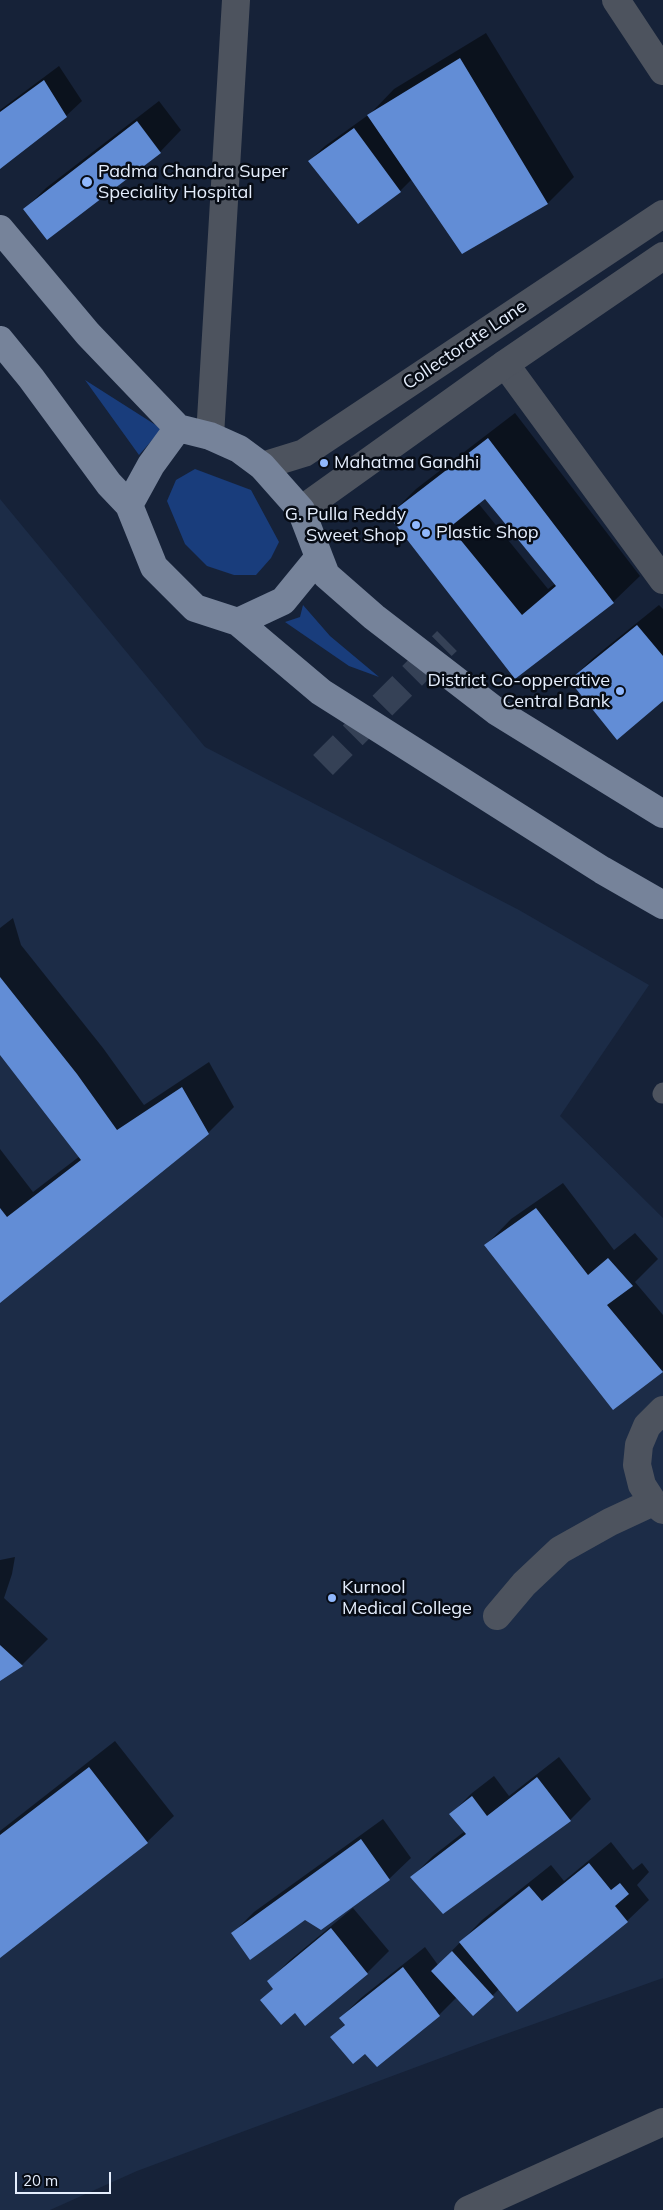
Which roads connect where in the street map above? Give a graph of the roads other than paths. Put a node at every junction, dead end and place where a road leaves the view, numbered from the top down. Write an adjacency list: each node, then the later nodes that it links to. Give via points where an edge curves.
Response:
1 (236, 0): 11 (street)
2 (616, 0): 3 (street)
3 (663, 72)
4 (663, 214): 7 (street, Collectorate Lane)
5 (0, 228): 10 (main road, via 88,334)
6 (663, 256): 9 (street)
7 (484, 332): 9 (street); 12 (street, Collectorate Lane, via 304,453)
8 (0, 340): 13 (main road)
9 (505, 364): 14 (street); 16 (street)
10 (178, 428): 11 (main road); 13 (main road, via 150,465)
11 (210, 436): 12 (main road, via 239,449)
12 (262, 466): 14 (main road)
13 (129, 505): 17 (main road, via 154,567 195,608)
14 (301, 510): 15 (main road)
15 (319, 557): 17 (main road, via 284,601); 18 (main road, via 326,574 367,611 496,711)
16 (663, 580)
17 (238, 622): 19 (main road, via 321,692)
18 (663, 814)
19 (663, 906)
20 (663, 1410): 21 (street, via 647,1426 639,1445 637,1465 642,1485)
21 (658, 1506): 22 (street, via 610,1522 560,1550 524,1584)
22 (497, 1616)
23 (663, 2122): 24 (street)
24 (468, 2210)

